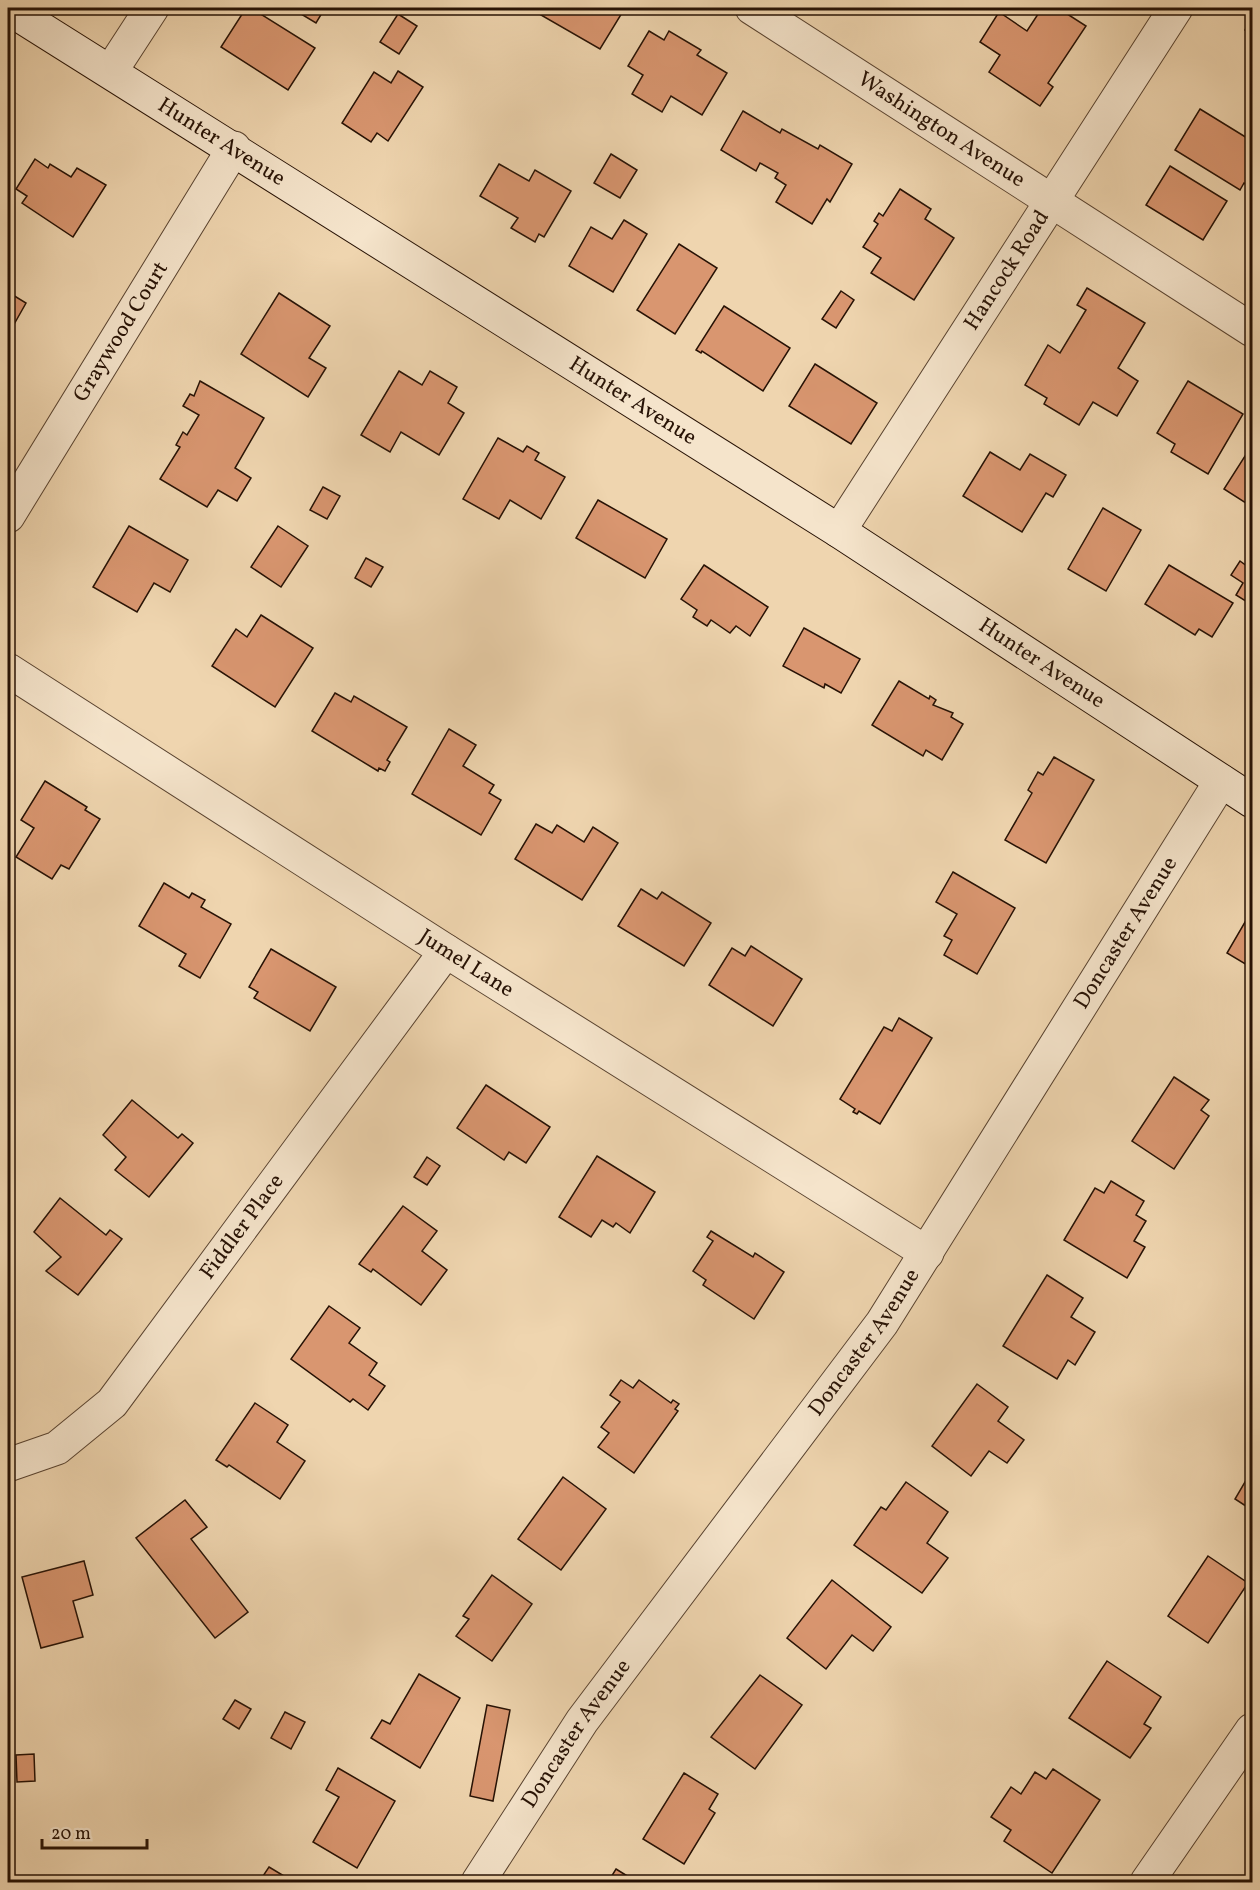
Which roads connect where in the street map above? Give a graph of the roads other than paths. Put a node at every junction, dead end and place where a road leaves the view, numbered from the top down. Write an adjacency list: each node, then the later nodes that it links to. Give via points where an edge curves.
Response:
1 (8, 8): 5 (street, Hunter Avenue)
2 (152, 8): 5 (street)
3 (752, 8): 7 (street, Washington Avenue)
4 (1176, 8): 7 (street, Hancock Road)
5 (111, 71): 6 (street, Hunter Avenue)
6 (234, 148): 9 (street, Graywood Court); 10 (street, Hunter Avenue)
7 (1052, 200): 8 (street, Washington Avenue); 10 (street, Hancock Road)
8 (1252, 330)
9 (8, 516)
10 (839, 531): 12 (street, Hunter Avenue)
11 (8, 673): 14 (street, Jumel Lane)
12 (1221, 781): 13 (street, Hunter Avenue); 15 (street, Doncaster Avenue)
13 (1252, 801)
14 (446, 951): 15 (street, Jumel Lane); 16 (street, Fiddler Place, via 112,1402 57,1448)
15 (927, 1253): 18 (street, Doncaster Avenue, via 882,1323 582,1721)
16 (8, 1465)
17 (1252, 1730): 19 (street)
18 (478, 1882)
19 (1147, 1882)

